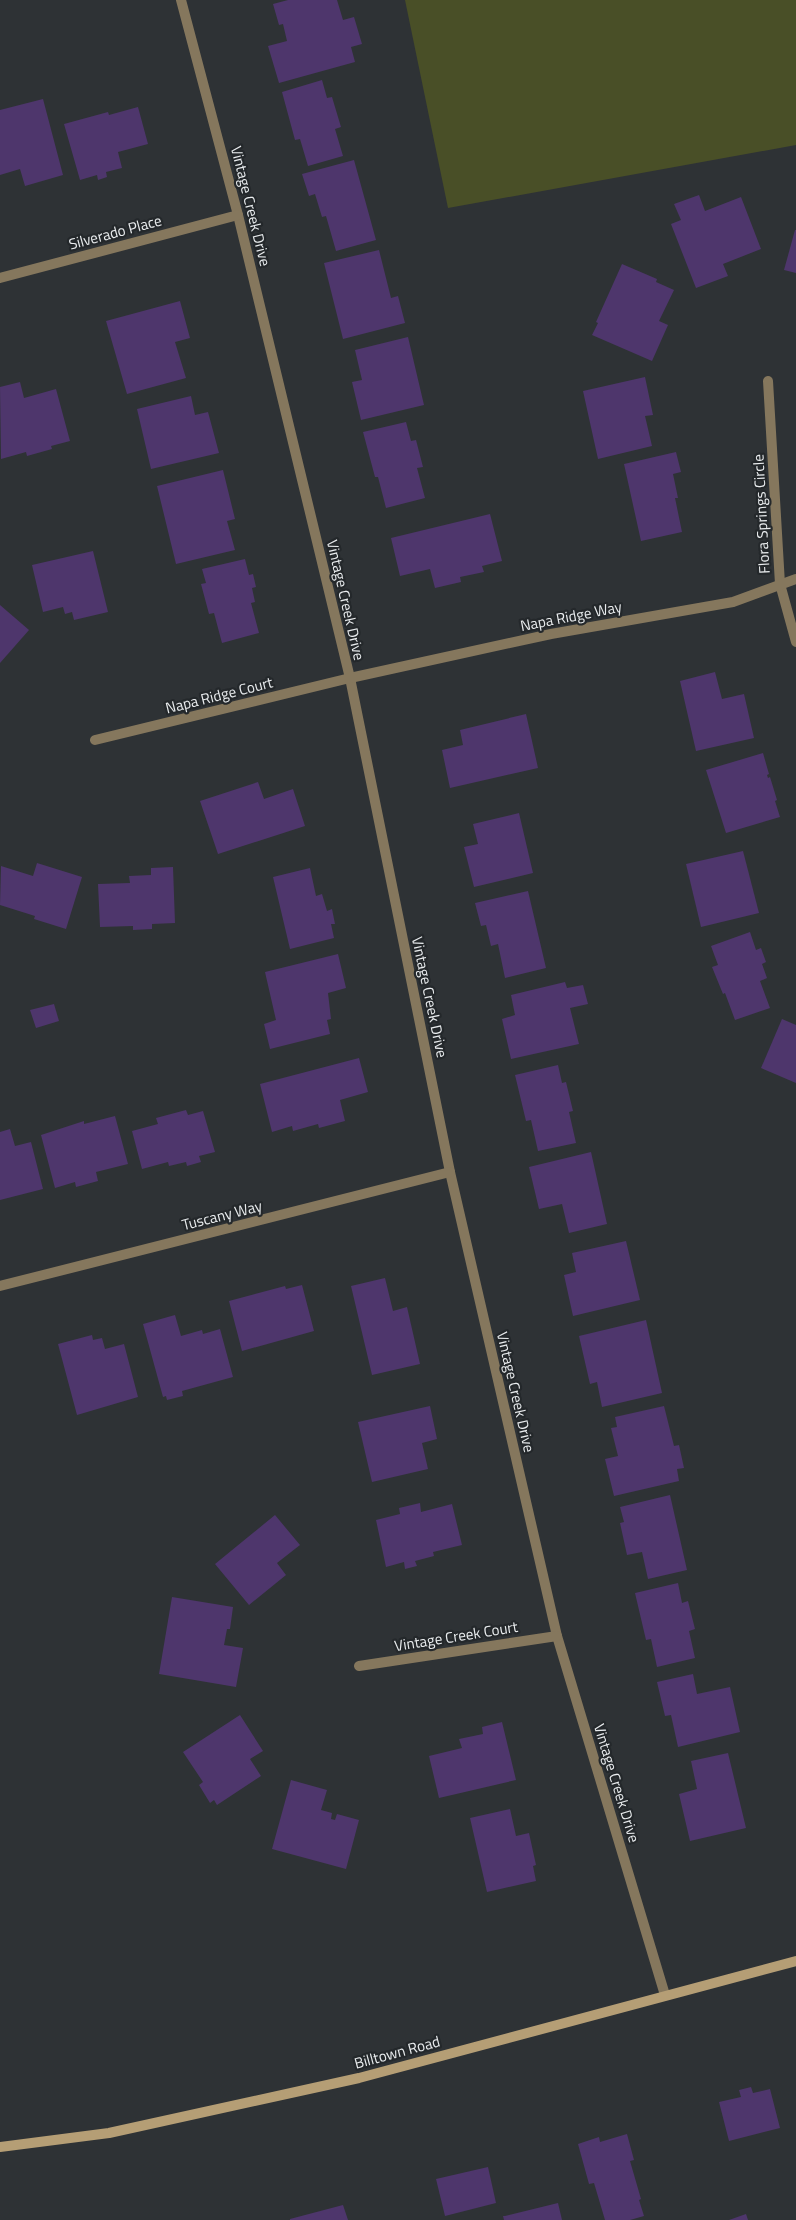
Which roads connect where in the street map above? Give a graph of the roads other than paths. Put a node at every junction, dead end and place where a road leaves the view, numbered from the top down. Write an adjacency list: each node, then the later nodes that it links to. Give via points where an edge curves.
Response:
1 (182, 0): 2 (street, Vintage Creek Drive)
2 (238, 215): 3 (street, Silverado Place); 8 (street, Vintage Creek Drive)
3 (0, 278)
4 (768, 382): 6 (street, Flora Springs Circle)
5 (796, 579): 6 (street, Napa Ridge Way)
6 (780, 584): 7 (street, Flora Springs Circle); 8 (street, Napa Ridge Way, via 733,602 551,634)
7 (796, 642)
8 (350, 678): 9 (street, Napa Ridge Court); 10 (street, Vintage Creek Drive)
9 (95, 740)
10 (450, 1172): 11 (street, Tuscany Way); 12 (street, Vintage Creek Drive)
11 (0, 1286)
12 (557, 1636): 13 (street, Vintage Creek Court); 15 (street, Vintage Creek Drive)
13 (359, 1666)
14 (796, 1960): 15 (main road, Billtown Road)
15 (665, 1996): 16 (main road, Billtown Road, via 359,2078 109,2133)
16 (0, 2147)

